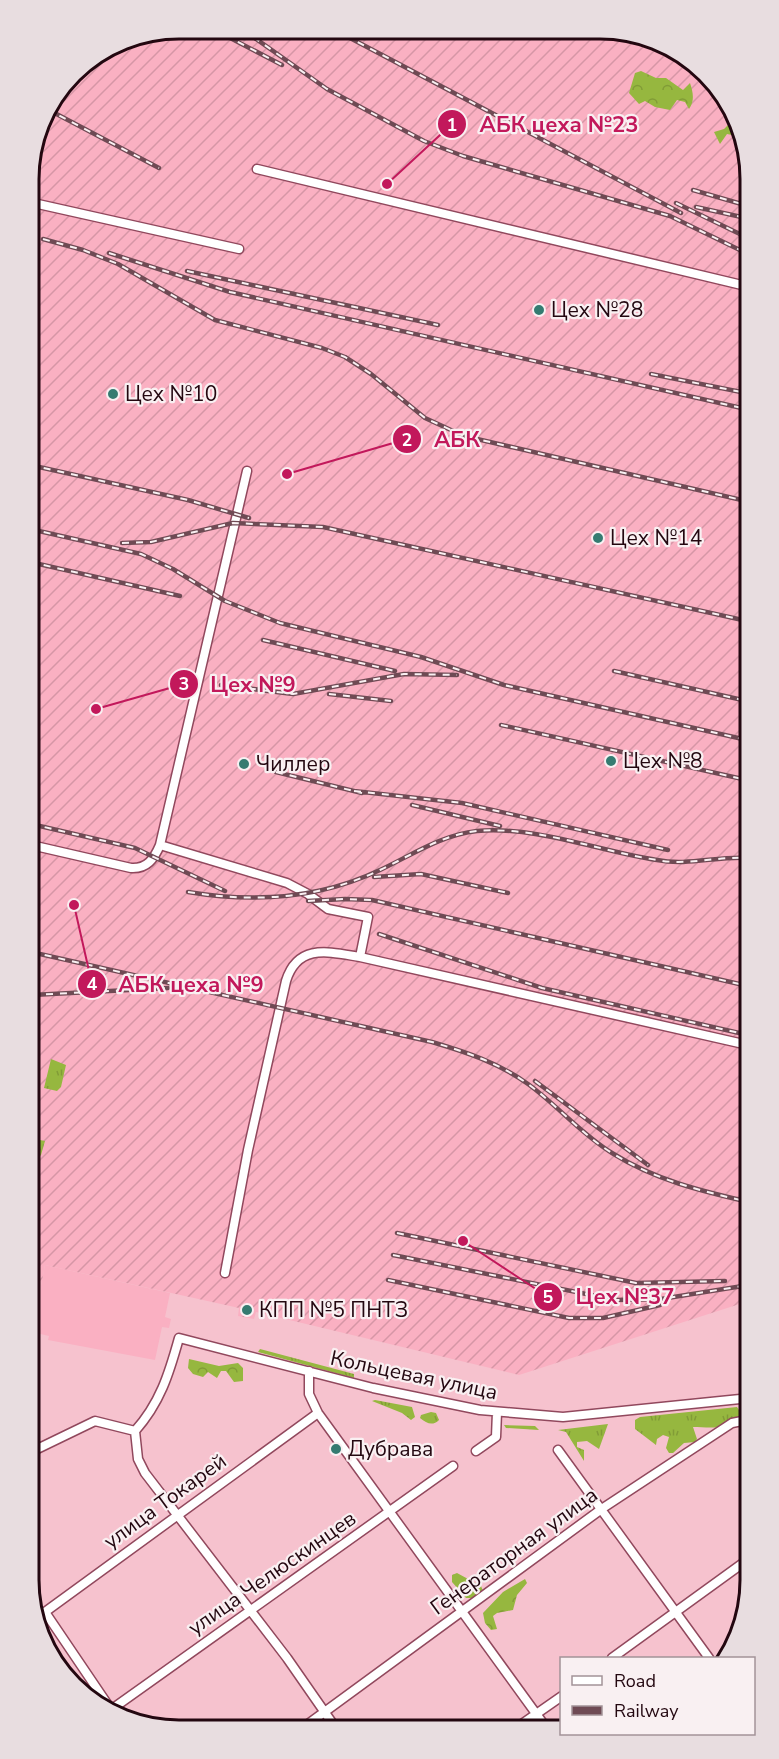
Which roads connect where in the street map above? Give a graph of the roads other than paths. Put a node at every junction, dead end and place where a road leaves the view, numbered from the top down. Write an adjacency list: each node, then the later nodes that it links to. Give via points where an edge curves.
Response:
1 (257, 170): 4 (street)
2 (39, 204): 3 (street)
3 (239, 249)
4 (740, 285)
5 (247, 471): 6 (street)
6 (160, 845): 7 (street, via 151,861 136,868); 8 (street, via 287,883 328,909 368,917)
7 (39, 847)
8 (360, 957): 9 (street); 10 (street, via 313,952 290,969 248,1150)
9 (740, 1043)
10 (225, 1273)
11 (309, 1371): 13 (street, Кольцевая улица, via 434,1402); 14 (street, via 307,1387); 16 (street, Кольцевая улица, via 179,1338 162,1394)
12 (740, 1399): 13 (street, Кольцевая улица, via 570,1417)
13 (497, 1412): 19 (street, via 496,1437)
14 (318, 1413): 22 (street); 23 (street, улица Токарей)
15 (740, 1421): 21 (street, Генераторная улица)
16 (135, 1431): 17 (street, via 95,1420); 23 (street, via 140,1467)
17 (39, 1448)
18 (558, 1450): 21 (street)
19 (476, 1451)
20 (453, 1466): 22 (street, улица Челюскинцев)
21 (603, 1508): 26 (street, Генераторная улица); 28 (street)
22 (389, 1512): 25 (street, улица Челюскинцев); 26 (street)
23 (177, 1514): 25 (street); 27 (street, улица Токарей)
24 (740, 1565): 28 (street)
25 (250, 1610): 33 (street, улица Челюскинцев); 34 (street)
26 (463, 1610): 34 (street, Генераторная улица); 35 (street)
27 (45, 1612): 32 (street)
28 (674, 1614): 29 (street); 30 (street)
29 (615, 1657)
30 (707, 1657)
31 (560, 1697): 35 (street)
32 (104, 1698)
33 (115, 1705)
34 (325, 1713): 36 (street, Генераторная улица); 37 (street)
35 (537, 1714): 38 (street); 39 (street)
36 (314, 1720)
37 (330, 1720)
38 (528, 1720)
39 (541, 1720)

